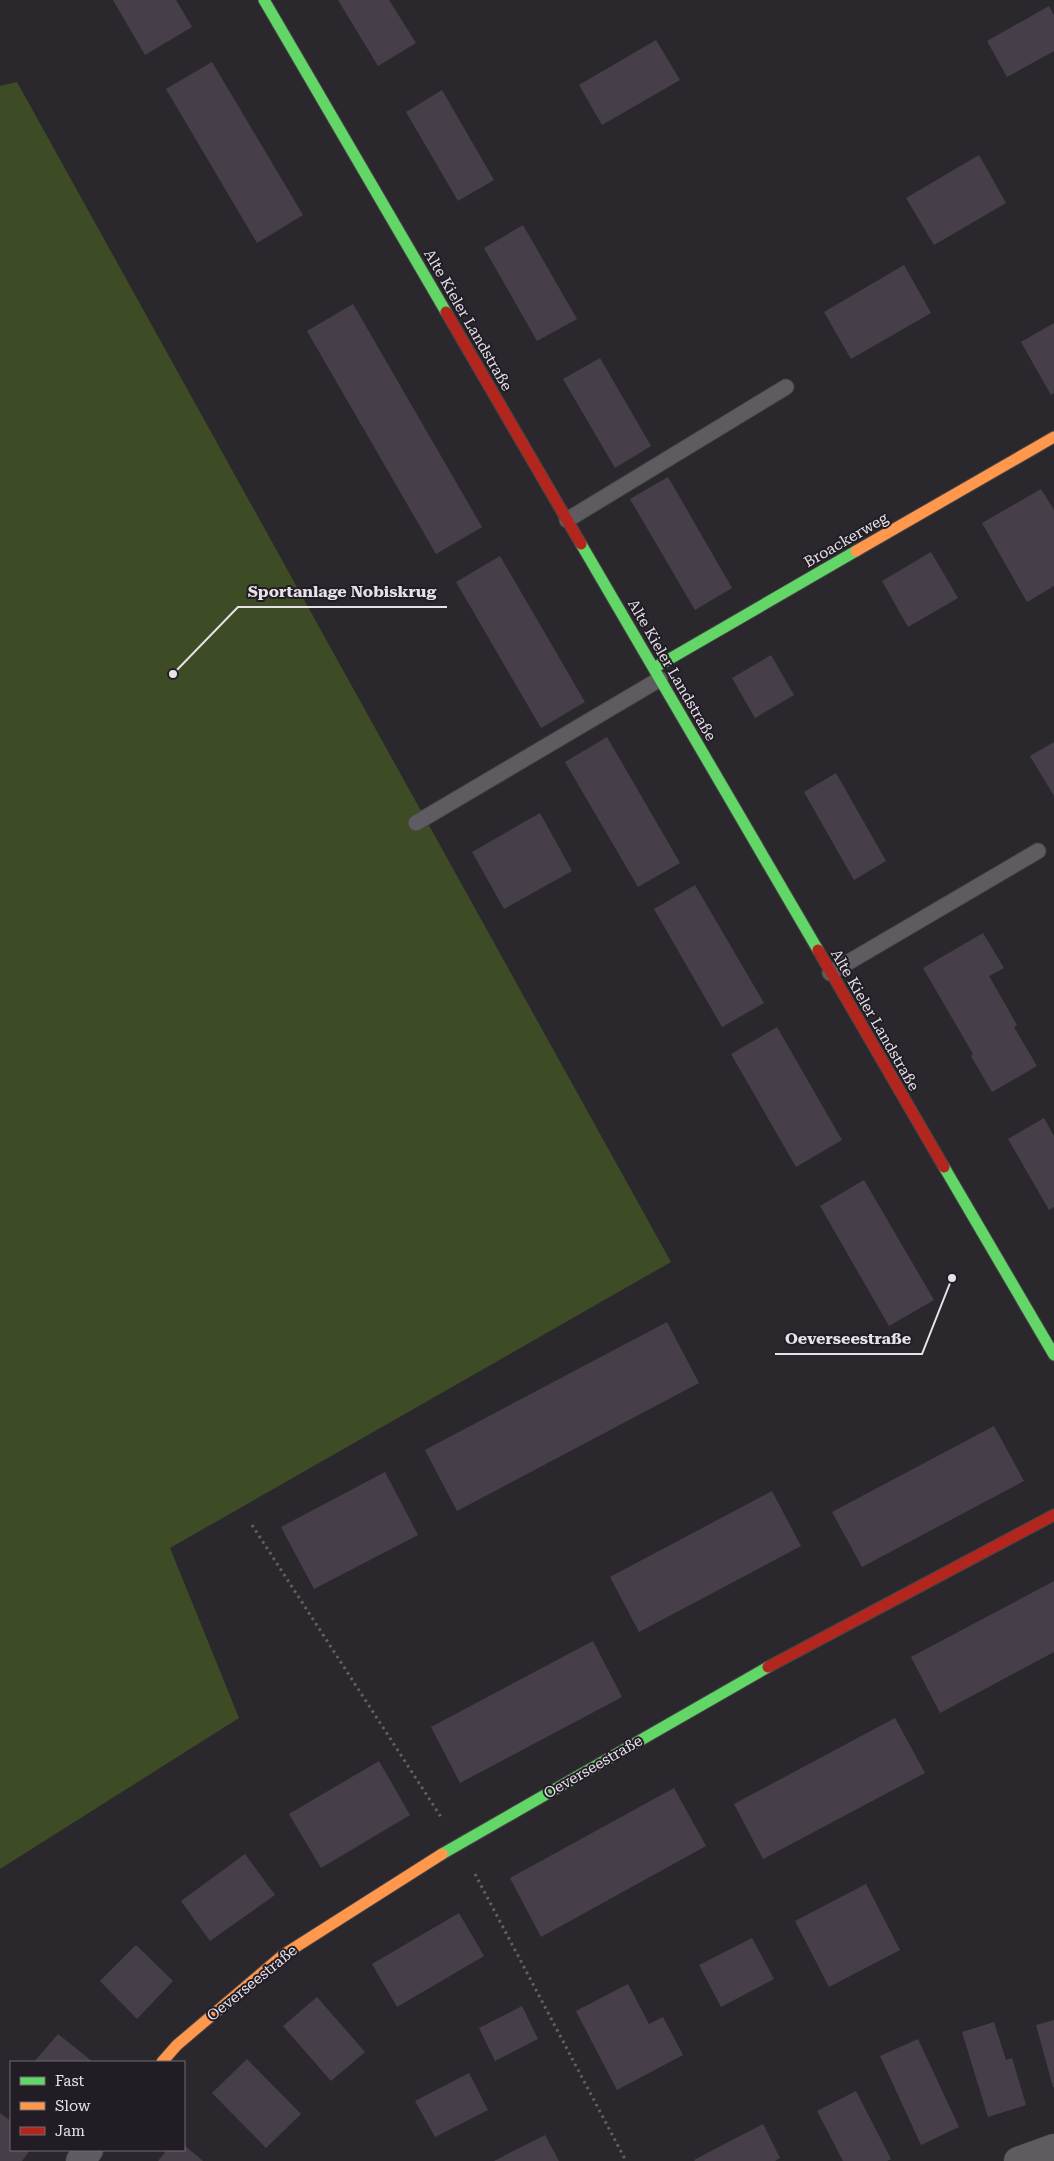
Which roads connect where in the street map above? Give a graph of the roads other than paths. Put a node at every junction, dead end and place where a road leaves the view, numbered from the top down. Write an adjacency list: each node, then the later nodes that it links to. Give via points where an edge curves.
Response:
1 (264, 0): 4 (street, Alte Kieler Landstraße)
2 (786, 387): 4 (lane)
3 (1054, 437): 5 (street, Broackerweg)
4 (567, 520): 5 (street, Alte Kieler Landstraße)
5 (657, 674): 6 (lane); 8 (street, Alte Kieler Landstraße)
6 (416, 823)
7 (1038, 851): 8 (lane)
8 (830, 973): 9 (street, Alte Kieler Landstraße)
9 (1054, 1355)
10 (1054, 1515): 11 (street, Oeverseestraße, via 733,1686 459,1844 283,1955 177,2045)
11 (163, 2061)
12 (1054, 2148): 15 (street)
13 (88, 2151): 14 (street)
14 (80, 2161)
15 (1018, 2161)

